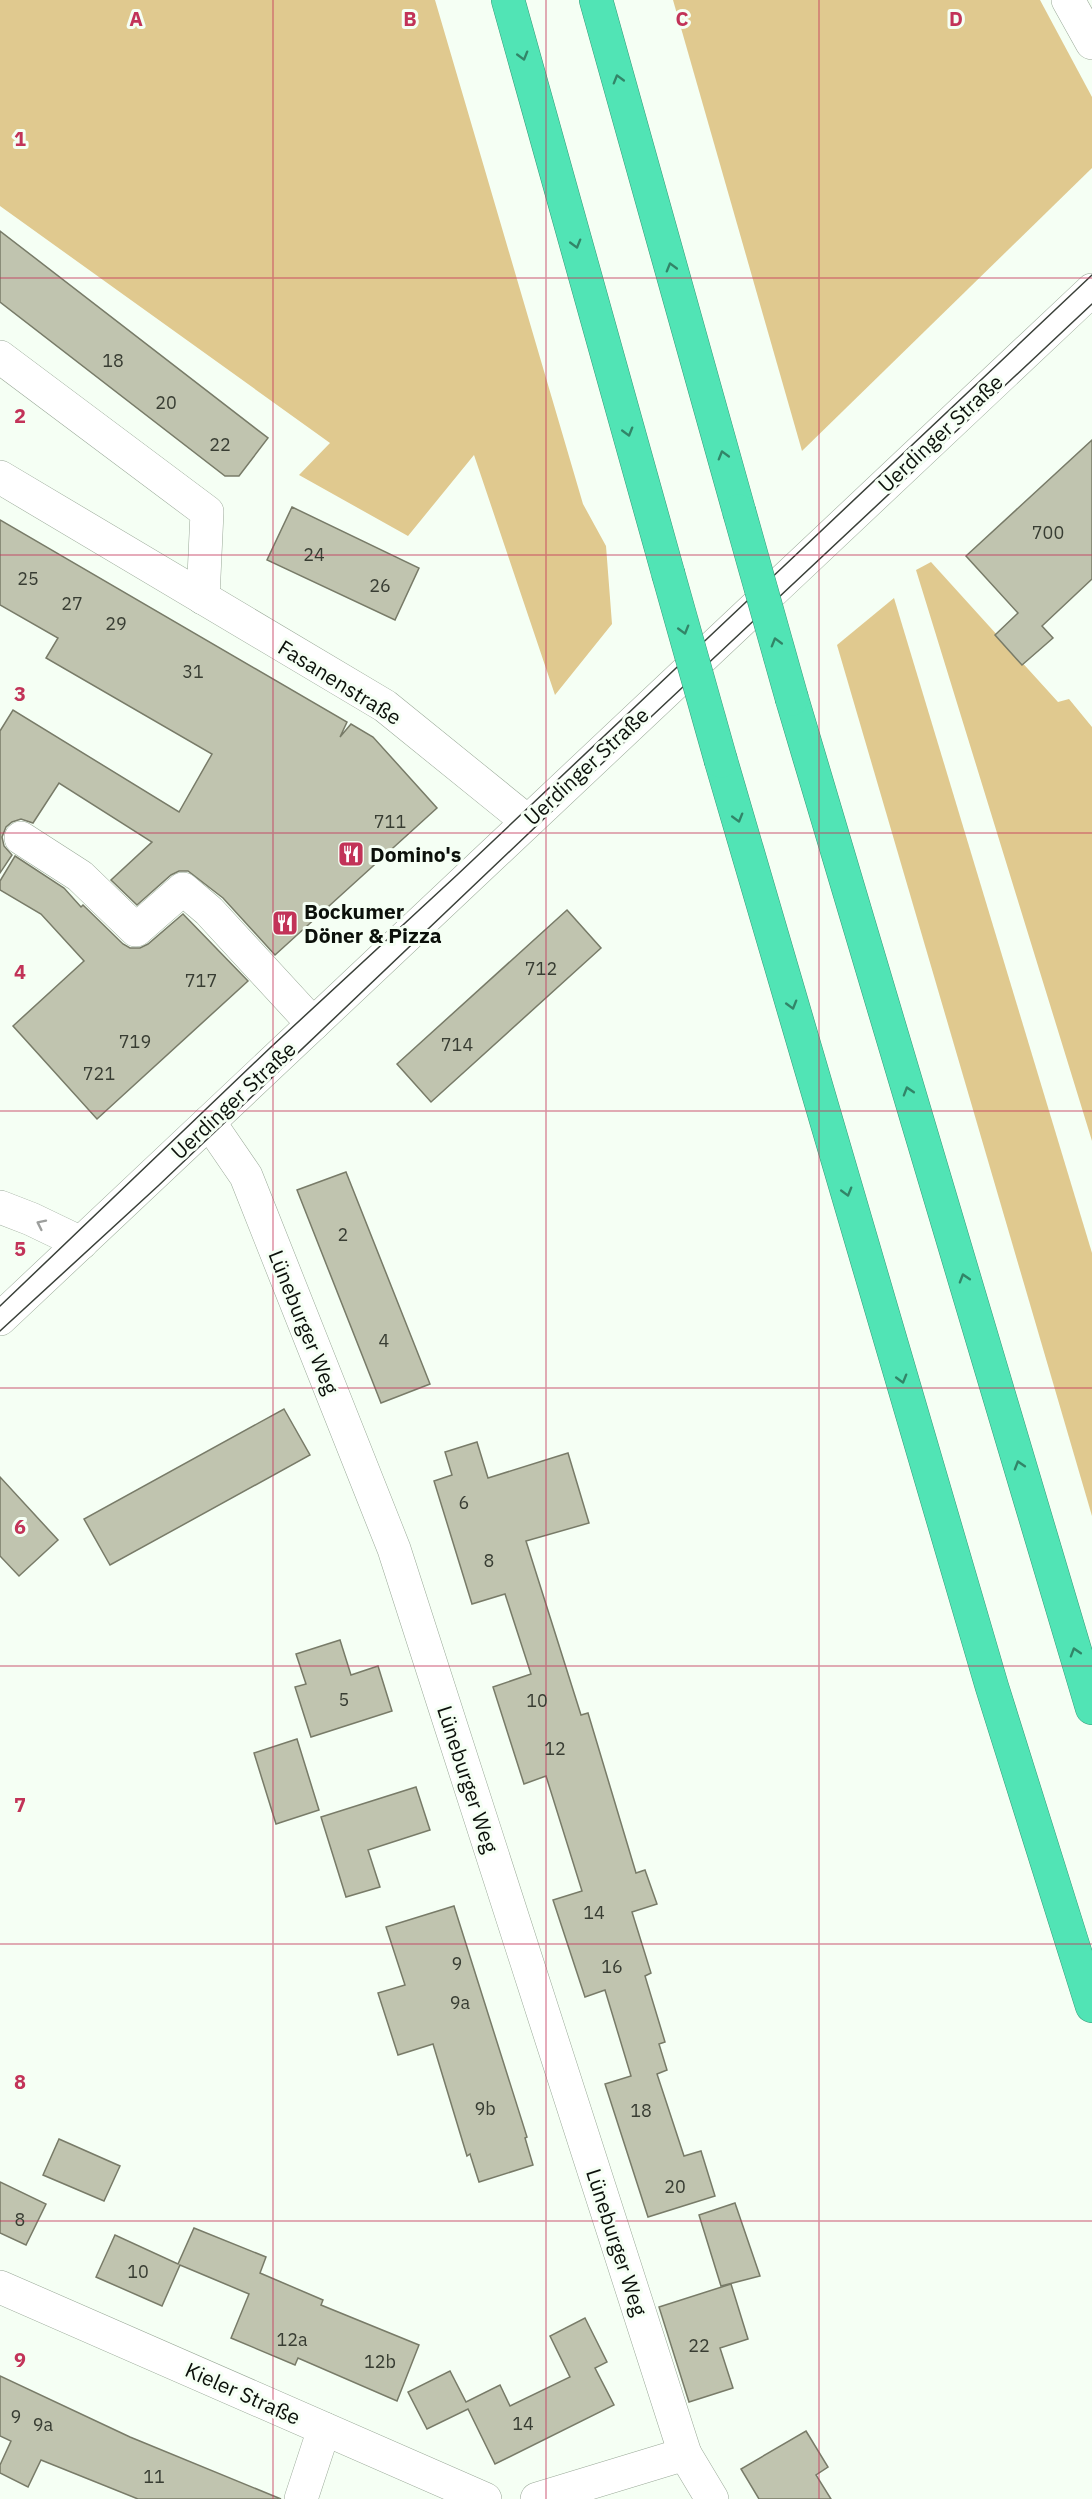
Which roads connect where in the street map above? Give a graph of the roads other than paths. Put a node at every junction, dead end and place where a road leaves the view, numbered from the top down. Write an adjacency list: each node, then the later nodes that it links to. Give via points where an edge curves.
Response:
1 (508, 0): 17 (highway, one-way to 17, bridge, via 721,762 992,1687)
2 (596, 0): 16 (highway, one-way to 2, bridge, via 792,699)
3 (1068, 0): 4 (street)
4 (1092, 43)
5 (1092, 290): 9 (street, Uerdinger Straße)
6 (0, 357): 8 (street, via 207,512)
7 (0, 477): 8 (street, Fasanenstraße)
8 (203, 598): 9 (street, Fasanenstraße, via 385,706)
9 (527, 821): 11 (street, Uerdinger Straße)
10 (21, 838): 11 (street, via 80,876 136,930 183,889 209,910)
11 (313, 1024): 12 (street, Uerdinger Straße)
12 (209, 1122): 14 (street, Uerdinger Straße); 20 (street, Lüneburger Weg, via 246,1176 394,1549)
13 (0, 1208): 14 (street, one-way to 13)
14 (81, 1243): 15 (street, Uerdinger Straße)
15 (0, 1319)
16 (1092, 1708)
17 (1092, 2006)
18 (0, 2287): 19 (street, Kieler Straße)
19 (324, 2429): 21 (street); 22 (street, Kieler Straße)
20 (685, 2454): 23 (street); 24 (street)
21 (301, 2499)
22 (485, 2499)
23 (537, 2499)
24 (712, 2499)

